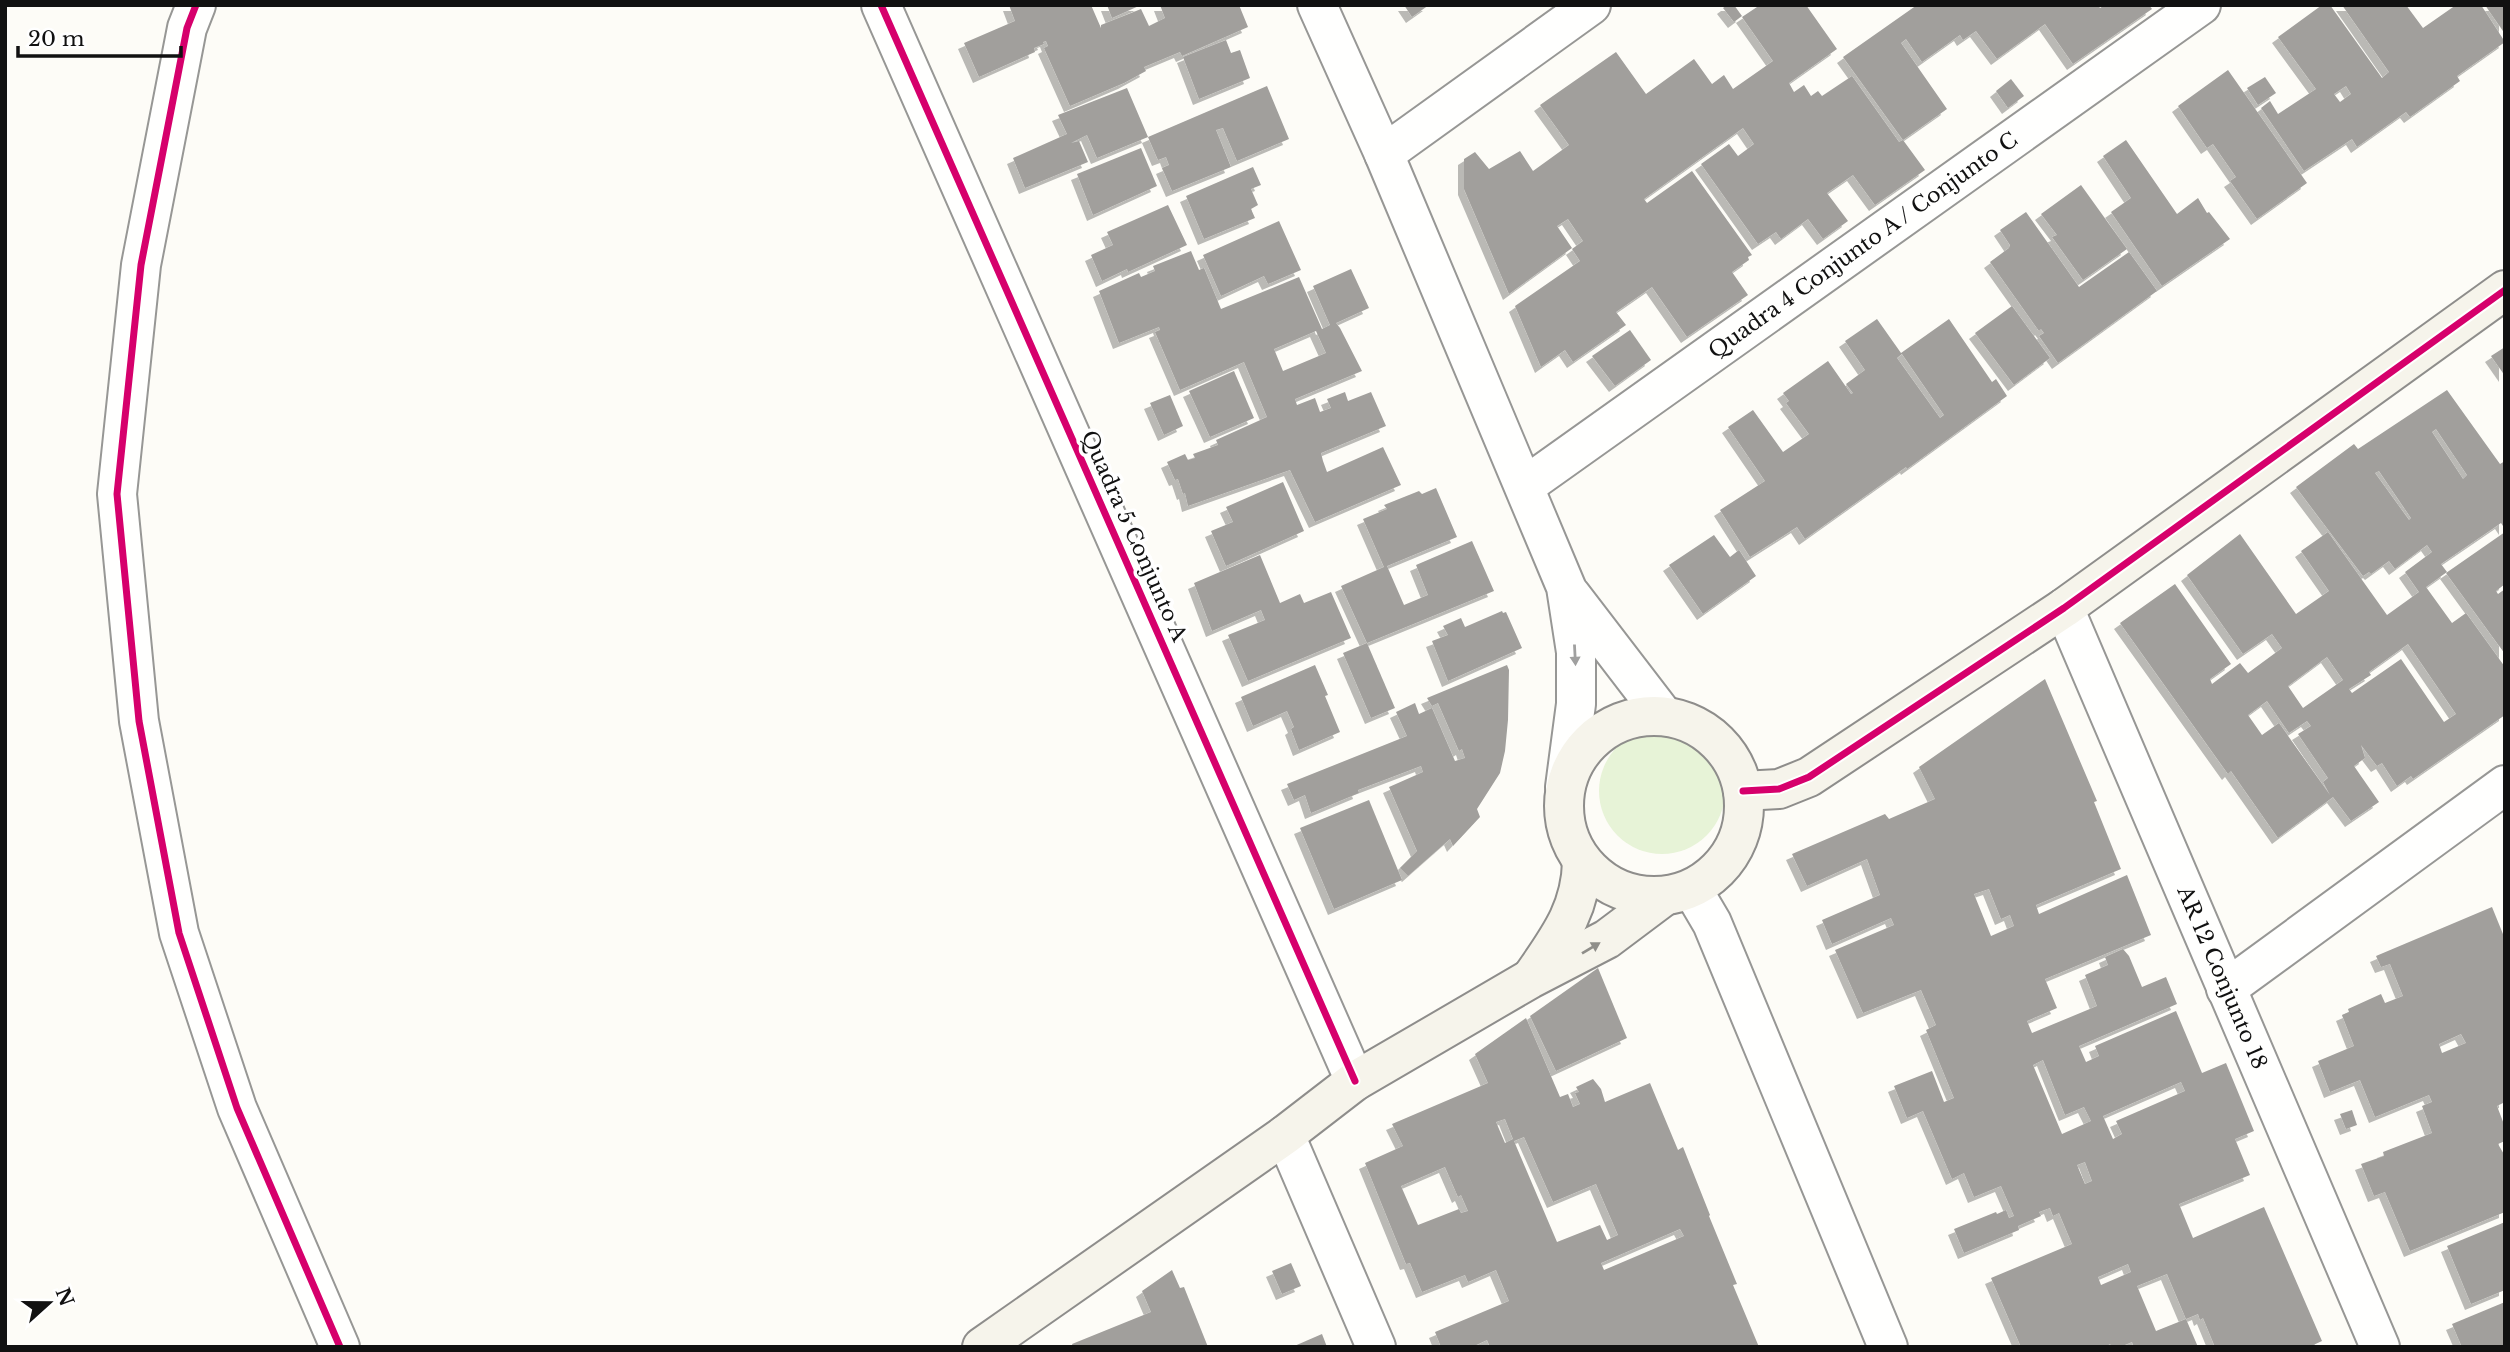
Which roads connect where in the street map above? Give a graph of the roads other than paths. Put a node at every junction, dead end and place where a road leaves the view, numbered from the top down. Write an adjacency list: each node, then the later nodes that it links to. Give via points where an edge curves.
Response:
1 (196, 5): 21 (street, via 187,28 141,265 117,494 139,721 179,933 237,1108)
2 (881, 5): 19 (street, Quadra 5 Conjunto A)
3 (1317, 5): 6 (street)
4 (1591, 5): 6 (street)
5 (2201, 5): 8 (street, Quadra 4 Conjunto A / Conjunto C)
6 (1384, 154): 8 (street)
7 (2505, 290): 10 (street)
8 (1525, 486): 9 (street)
9 (1566, 587): 11 (street); 13 (street, one-way to 13, via 1576,704)
10 (2064, 608): 14 (street, via 1810,777 1779,789); 18 (street, AR 12 Conjunto 18)
11 (1663, 715): 13 (street, via 1633,717 1606,728 1587,743); 14 (street, via 1692,723 1716,740 1734,763)
12 (2505, 785): 18 (street)
13 (1565, 787): 15 (street, via 1565,823)
14 (1743, 792): 16 (street, via 1744,820 1734,849 1716,872)
15 (1582, 862): 16 (street, via 1605,882 1633,895); 17 (street, via 1575,907)
16 (1678, 893): 17 (street, one-way to 16, via 1607,939); 24 (street, via 1713,923)
17 (1530, 979): 19 (street)
18 (2226, 989): 25 (street, AR 12 Conjunto 18)
19 (1355, 1081): 20 (street)
20 (1285, 1135): 22 (street); 23 (street)
21 (340, 1347)
22 (982, 1347)
23 (1376, 1347)
24 (1888, 1347)
25 (2380, 1347)

